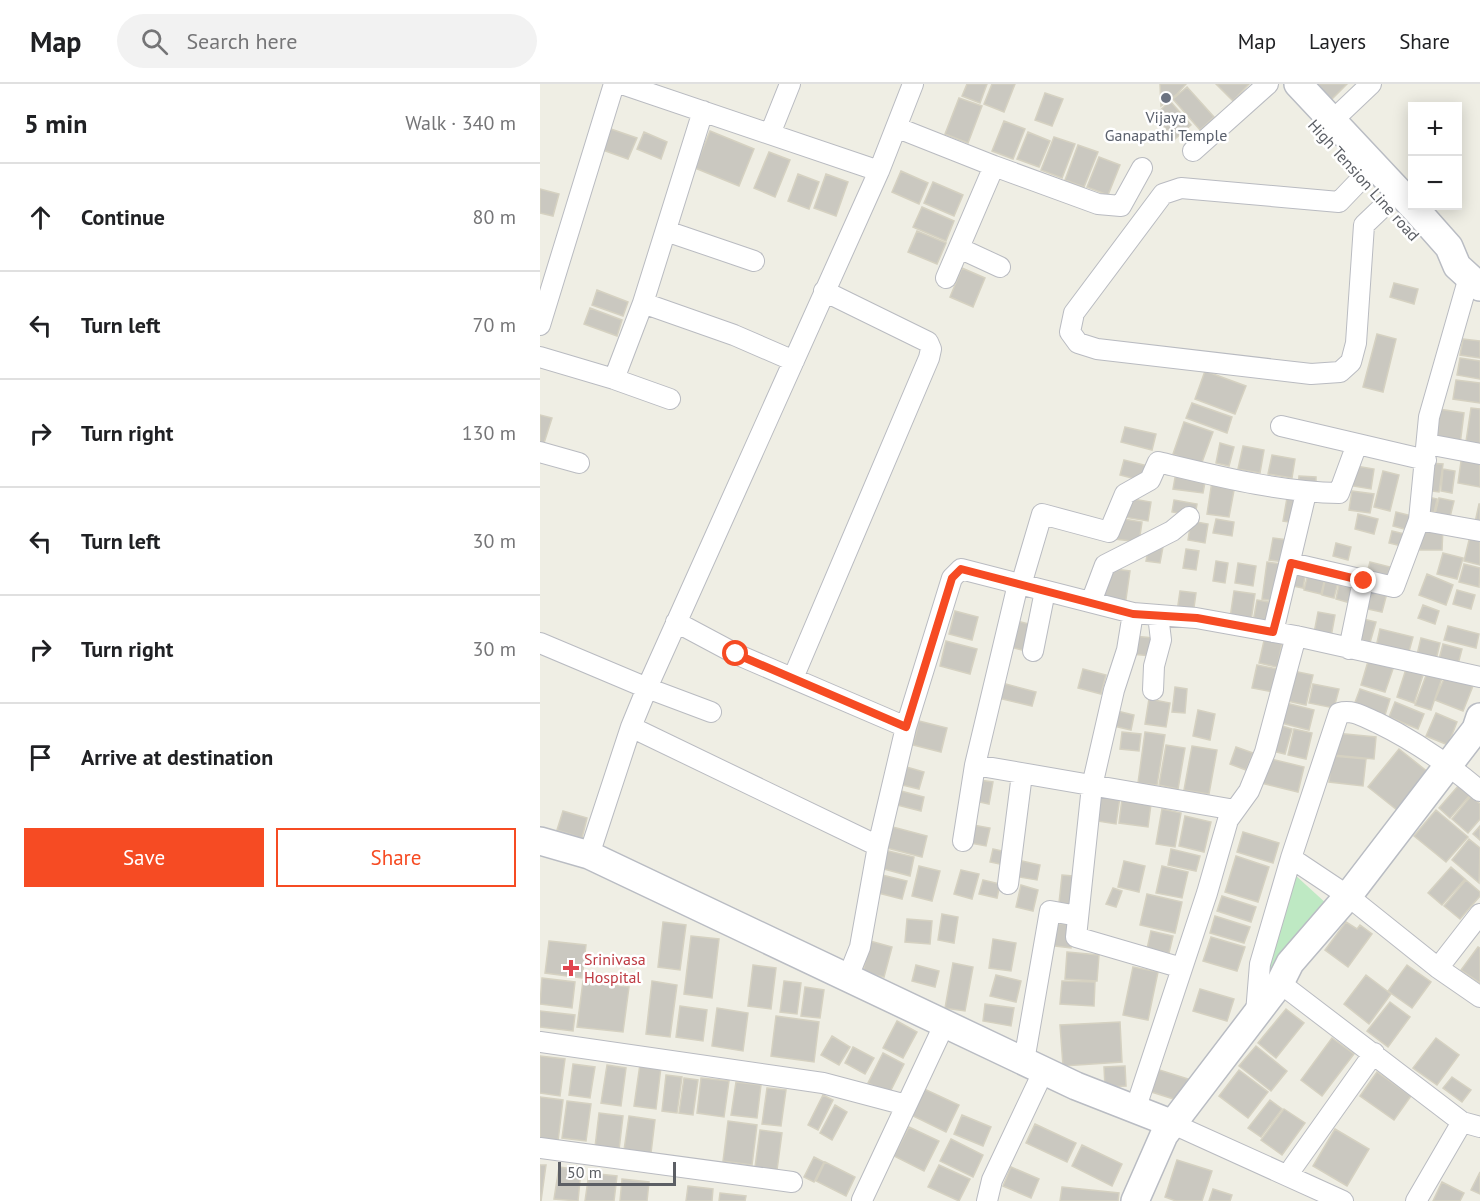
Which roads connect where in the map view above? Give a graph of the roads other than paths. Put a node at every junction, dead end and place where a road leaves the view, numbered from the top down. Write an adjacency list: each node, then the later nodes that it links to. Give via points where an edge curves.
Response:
1 (614, 84): 30 (street)
2 (622, 84): 9 (street)
3 (790, 84): 13 (street)
4 (913, 84): 12 (street)
5 (1268, 84): 14 (street)
6 (1278, 84): 18 (street, High Tension Line road)
7 (1298, 84): 11 (street, High Tension Line road)
8 (1371, 84): 11 (street)
9 (679, 93): 10 (street)
10 (703, 111): 13 (street); 22 (street)
11 (1332, 121): 26 (street, High Tension Line road, via 1449,247)
12 (897, 128): 15 (street); 17 (street)
13 (770, 134): 17 (street)
14 (1193, 151)
15 (994, 166): 16 (street, via 1098,204 1121,206); 23 (street)
16 (1142, 168)
17 (879, 171): 28 (street)
18 (1362, 178): 19 (street); 20 (street, High Tension Line road)
19 (1339, 202): 21 (street); 21 (street, via 1181,188 1163,194 1074,314 1070,332 1078,343 1097,349 1311,374 1340,372 1351,362 1356,343)
20 (1386, 204): 21 (street); 26 (street, High Tension Line road, via 1436,260)
21 (1364, 225)
22 (666, 231): 24 (street); 29 (street)
23 (959, 249): 25 (street); 27 (street)
24 (754, 261)
25 (1000, 267)
26 (1469, 277): 38 (street, via 1429,417)
27 (946, 278)
28 (824, 291): 32 (street); 59 (street, via 928,342 931,349)
29 (643, 303): 32 (street); 33 (street)
30 (540, 325)
31 (540, 357): 33 (street)
32 (794, 361): 52 (street)
33 (614, 379): 34 (street)
34 (670, 399)
35 (1281, 426): 36 (street)
36 (1357, 444): 38 (street); 41 (street, via 1339,493)
37 (540, 452): 40 (street)
38 (1426, 452): 39 (street); 43 (street)
39 (1480, 454)
40 (579, 463)
41 (1306, 493): 45 (street); 47 (street, via 1158,462 1150,480 1125,494 1109,532 1042,514)
42 (1189, 517): 49 (street, via 1172,531 1105,565)
43 (1419, 520): 44 (street); 46 (street, via 1394,587)
44 (1480, 531)
45 (1291, 563): 46 (street); 53 (street)
46 (1364, 581): 56 (street)
47 (1019, 585): 48 (street); 65 (street, via 961,569 952,578); 67 (street)
48 (1045, 591): 49 (street); 57 (street)
49 (1091, 602): 50 (street)
50 (1133, 614): 51 (street); 69 (street)
51 (1158, 615): 53 (street); 61 (street, via 1161,640)
52 (676, 622): 59 (street); 60 (street)
53 (1273, 632): 54 (street)
54 (1296, 636): 56 (street); 71 (street, via 1265,752 1249,791)
55 (540, 643): 60 (street)
56 (1349, 649): 58 (street)
57 (1033, 651)
58 (1480, 677)
59 (793, 678): 65 (street)
60 (647, 688): 62 (street); 64 (street)
61 (1153, 690)
62 (711, 712)
63 (1480, 717): 66 (street, via 1476,729)
64 (632, 727): 74 (street); 75 (street)
65 (906, 727): 74 (street)
66 (1448, 764): 70 (street); 76 (street, via 1409,738 1349,710 1339,712); 78 (street)
67 (975, 765): 68 (street); 72 (street)
68 (1022, 774): 69 (street); 77 (street)
69 (1092, 786): 71 (street); 80 (street)
70 (1480, 791)
71 (1235, 810): 81 (street, via 1228,820)
72 (963, 841)
73 (540, 842): 75 (street)
74 (878, 846): 83 (street, via 860,946)
75 (589, 855): 83 (street)
76 (1291, 858): 78 (street); 86 (street, via 1260,964)
77 (1008, 884)
78 (1348, 896): 82 (street); 84 (street, via 1290,963)
79 (1480, 914): 82 (street)
80 (1078, 916): 81 (street, via 1076,937); 90 (street, via 1050,911)
81 (1182, 968): 92 (street)
82 (1438, 968): 85 (street)
83 (848, 977): 87 (street)
84 (1280, 983): 86 (street); 89 (street)
85 (1480, 997)
86 (1256, 1013): 93 (street)
87 (945, 1023): 90 (street); 91 (street)
88 (540, 1042): 91 (street, via 823,1083)
89 (1374, 1053): 94 (street); 96 (street, via 1293,1167)
90 (1034, 1066): 92 (street); 99 (street)
91 (906, 1105): 98 (street)
92 (1135, 1110): 93 (street)
93 (1173, 1124): 96 (street); 100 (street, via 1164,1135)
94 (1471, 1124): 102 (street)
95 (540, 1148): 97 (street)
96 (1291, 1176): 101 (street)
97 (792, 1182)
98 (862, 1200)
99 (987, 1201)
100 (1135, 1201)
101 (1343, 1201)
102 (1416, 1201)

